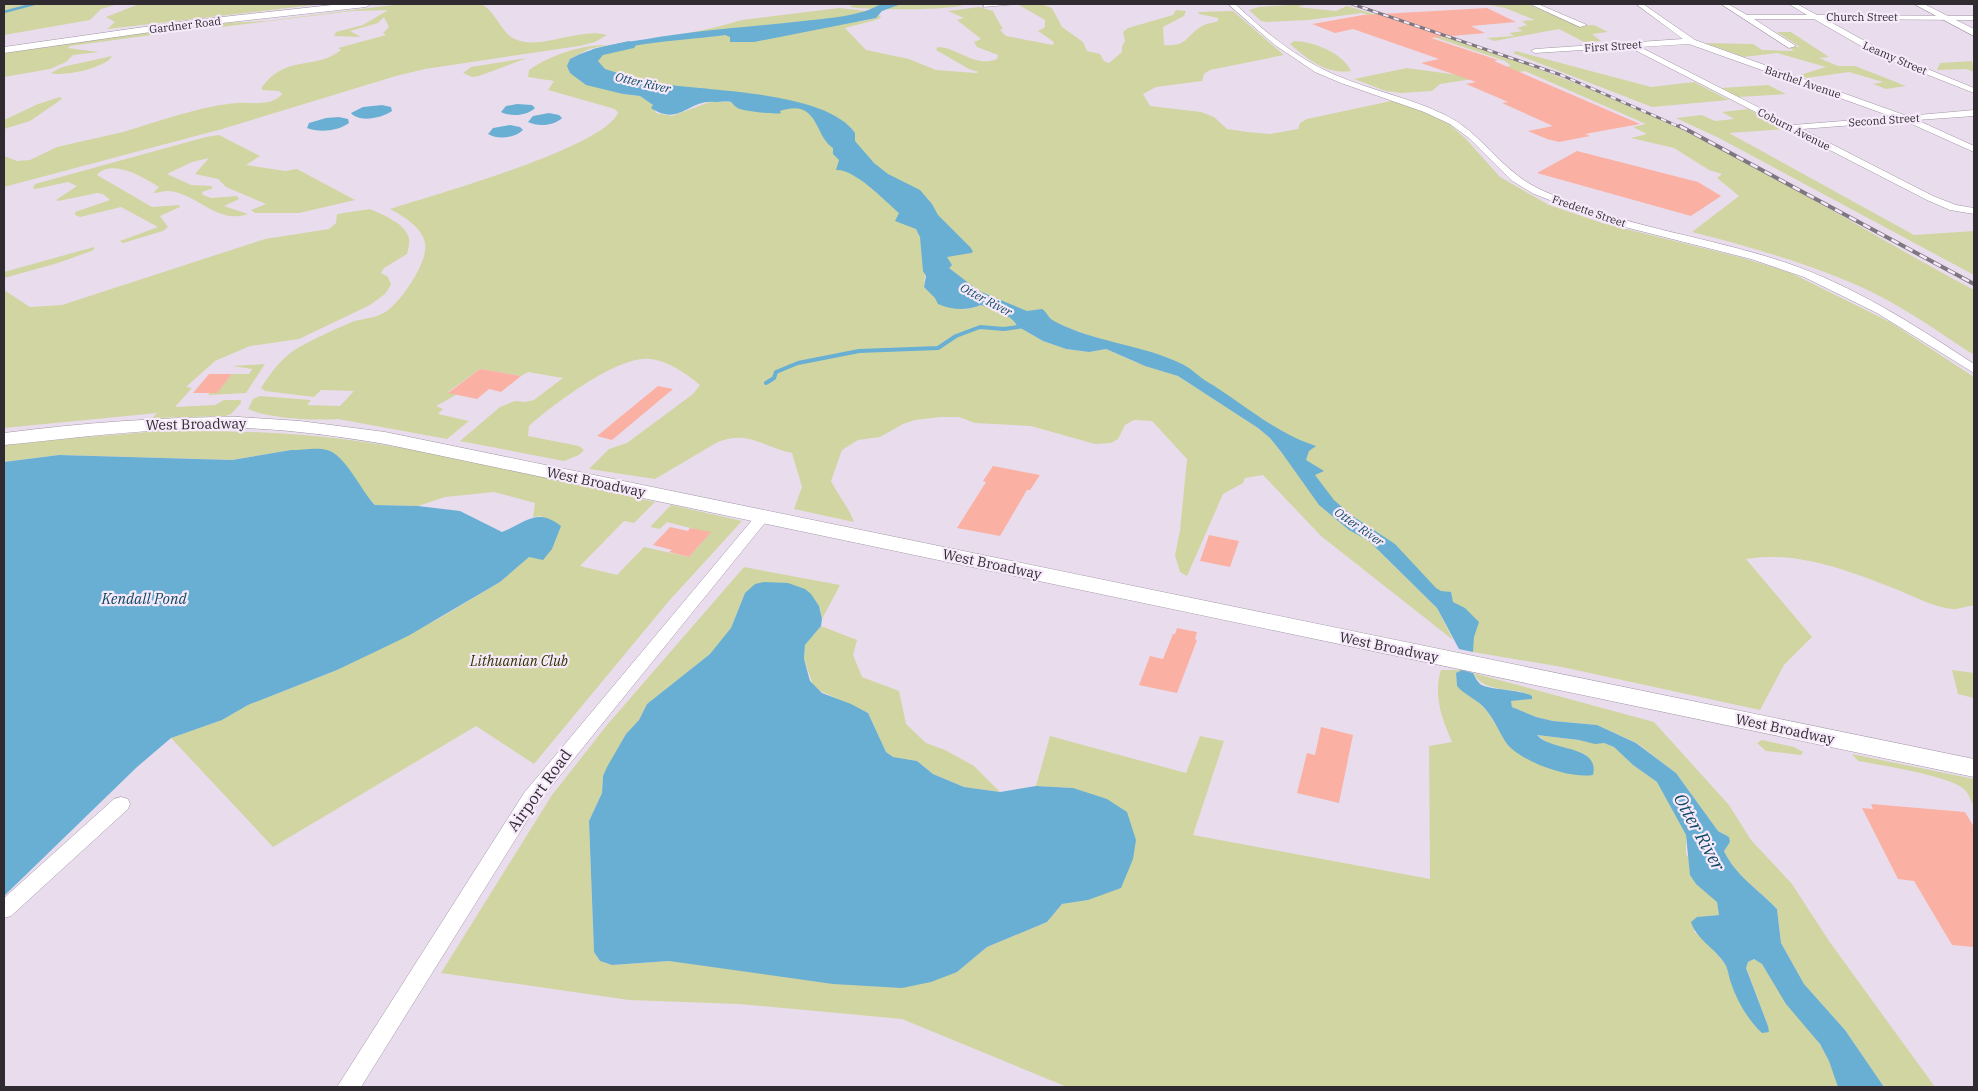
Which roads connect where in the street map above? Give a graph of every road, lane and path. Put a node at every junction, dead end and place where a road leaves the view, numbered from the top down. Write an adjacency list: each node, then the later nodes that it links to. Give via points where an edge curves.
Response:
1 (366, 4): 19 (main road, Gardner Road)
2 (1014, 4): 9 (street)
3 (1231, 4): 27 (street, Fredette Street, via 1316,69 1458,124 1513,177 1542,194 1596,216 1750,255 1818,278 1869,302)
4 (1533, 4): 14 (street)
5 (1639, 4): 16 (street, Barthel Avenue)
6 (1724, 4): 10 (street)
7 (1792, 4): 11 (street, Leamy Street)
8 (1918, 4): 12 (street)
9 (985, 6)
10 (1749, 17): 11 (street, Church Street); 18 (street)
11 (1818, 17): 12 (street, Church Street); 21 (street, Leamy Street, via 1878,52)
12 (1945, 18): 13 (street, Church Street); 15 (street)
13 (1974, 18)
14 (1583, 25)
15 (1974, 33)
16 (1690, 41): 17 (street, First Street); 23 (street, Barthel Avenue)
17 (1631, 45): 20 (street, First Street); 24 (street, Coburn Avenue)
18 (1792, 46)
19 (4, 50)
20 (1535, 51)
21 (1974, 91)
22 (1974, 113): 23 (street, Second Street)
23 (1908, 119): 24 (street, Second Street); 25 (street, Barthel Avenue)
24 (1793, 127): 26 (street, Coburn Avenue, via 1930,198)
25 (1974, 149)
26 (1974, 211)
27 (1974, 369)
28 (4, 439): 29 (main road, West Broadway, via 148,424 230,422 313,427 385,438)
29 (763, 516): 30 (main road, West Broadway); 33 (street, Airport Road, via 531,798)
30 (1974, 768)
31 (121, 804): 32 (street)
32 (4, 910)
33 (348, 1087)

